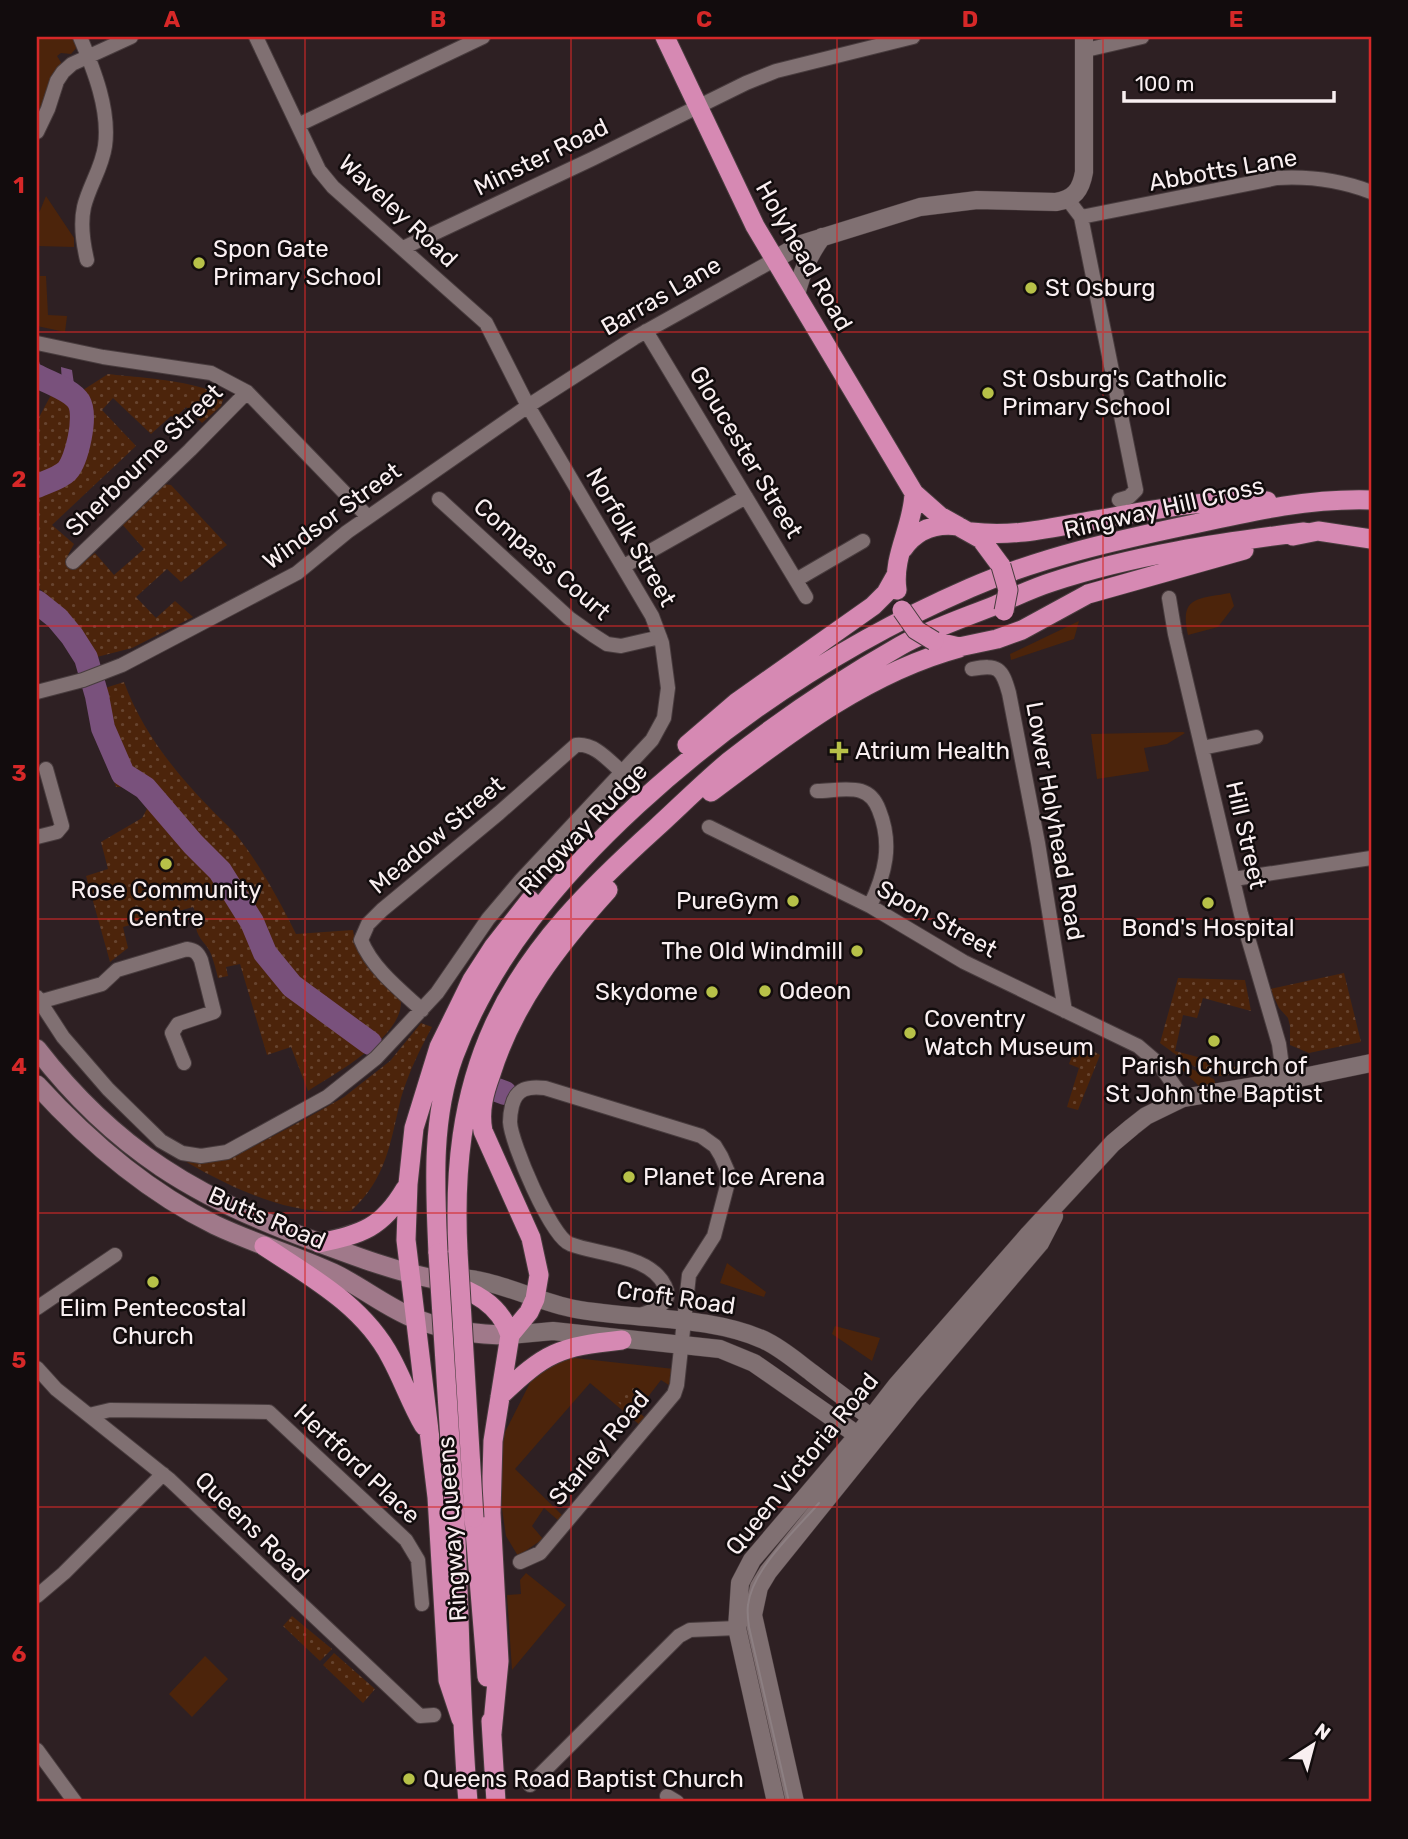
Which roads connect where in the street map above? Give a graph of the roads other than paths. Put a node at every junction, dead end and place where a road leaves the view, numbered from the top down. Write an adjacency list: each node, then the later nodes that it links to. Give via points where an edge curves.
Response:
1 (80, 37): 9 (street)
2 (131, 37): 9 (street)
3 (256, 37): 12 (street, Waveley Road)
4 (483, 37): 12 (street)
5 (665, 37): 10 (highway, Holyhead Road)
6 (913, 37): 10 (street, Minster Road, via 776,71)
7 (1142, 37): 8 (street)
8 (1085, 43): 14 (street, via 1084,172)
9 (89, 57): 11 (street, via 72,64 57,81); 18 (street, via 102,103 106,143 84,207)
10 (699, 106): 17 (street, Minster Road); 19 (highway, Holyhead Road)
11 (39, 123)
12 (298, 125): 17 (street, Waveley Road, via 319,170 333,187)
13 (1371, 192): 15 (street, Abbotts Lane, via 1345,182 1277,178)
14 (1073, 196): 15 (street); 16 (street, Barras Lane, via 1056,202 977,200 920,207)
15 (1082, 217): 29 (street, via 1136,489)
16 (822, 237): 19 (street, Barras Lane); 20 (street, via 802,270)
17 (403, 248): 24 (street, Waveley Road, via 486,323)
18 (88, 260)
19 (774, 260): 20 (highway, Holyhead Road); 21 (street, Barras Lane)
20 (796, 295): 25 (highway, Holyhead Road)
21 (646, 331): 24 (street, Barras Lane); 26 (street, Gloucester Street)
22 (41, 344): 23 (street, via 211,373)
23 (247, 392): 31 (street); 39 (street, Sherbourne Street)
24 (527, 406): 31 (street, Windsor Street); 40 (street, Norfolk Street)
25 (914, 493): 33 (highway, Holyhead Road); 37 (highway)
26 (746, 497): 40 (street); 42 (street, Gloucester Street)
27 (439, 499): 47 (street, Compass Court, via 569,618 607,644 621,646)
28 (1365, 499): 30 (highway, Ringway Hill Cross, via 1238,500)
29 (1119, 500)
30 (1196, 514): 33 (highway, via 1028,533 997,535); 43 (highway, Ringway Hill Cross)
31 (368, 517): 50 (street, Windsor Street, via 297,573 167,643 83,680)
32 (1371, 528): 34 (highway, Ringway Hill Cross)
33 (964, 529): 37 (highway, via 946,524 925,530); 48 (highway, bridge, via 988,547 1001,566 1008,590 1004,611 992,631)
34 (1311, 532): 35 (highway); 38 (highway, Ringway Hill Cross)
35 (1371, 539)
36 (863, 541): 42 (street)
37 (900, 553): 41 (highway)
38 (1204, 553): 46 (highway, Ringway Hill Cross, via 1124,561 1050,582); 48 (highway, via 1088,594 1022,630)
39 (73, 562)
40 (624, 566): 47 (street, Norfolk Street)
41 (895, 577): 48 (highway, bridge, via 902,610 916,630 950,646); 56 (highway, via 881,599 858,618 710,724 630,802)
42 (796, 580): 44 (street, Gloucester Street)
43 (973, 587): 56 (highway, Ringway Rudge, via 873,635 794,681 704,748)
44 (806, 597)
45 (1169, 598): 52 (street, Hill Street)
46 (967, 617): 57 (highway, Ringway Rudge, via 902,645 766,733)
47 (660, 637): 54 (street, Norfolk Street, via 667,666 664,718 652,740)
48 (971, 645): 57 (highway, via 892,672 827,709 680,816)
49 (972, 669): 67 (street, Lower Holyhead Road, via 995,667 1009,693)
50 (37, 692)
51 (1256, 737): 52 (street)
52 (1202, 748): 63 (street, Hill Street)
53 (46, 769): 59 (street, via 62,826)
54 (623, 773): 66 (street, via 521,880); 66 (street, Meadow Street, via 595,749 576,745 368,925 361,940 366,951)
55 (817, 792): 64 (street, via 861,791 876,802 887,850 882,880)
56 (617, 824): 61 (highway, Ringway Rudge)
57 (660, 824): 60 (highway, Ringway Rudge)
58 (709, 827): 64 (street, Spon Street)
59 (37, 837)
60 (631, 850): 77 (highway, Ringway Rudge, via 536,954 503,1006 469,1093); 81 (highway, via 621,875 535,980 512,1019 483,1099 483,1131 537,1259)
61 (587, 854): 74 (highway, via 557,871 536,893 472,980 439,1047 425,1088 414,1128); 77 (highway, Ringway Rudge, via 502,959 453,1059 438,1126 435,1200)
62 (1371, 858): 63 (street)
63 (1234, 879): 71 (street, Hill Street, via 1279,1044)
64 (870, 906): 67 (street, Spon Street, via 964,962)
65 (38, 999): 66 (street, via 63,1037 135,1118 161,1141 182,1153 201,1156 237,1148 327,1097 376,1058); 69 (street, via 102,984 132,964 192,950 201,960 214,1012 178,1024 172,1033)
66 (422, 1010)
67 (1065, 1011): 73 (street, Spon Street, via 1144,1049)
68 (37, 1048): 75 (main road, Butts Road, via 97,1116 155,1164 213,1199)
69 (184, 1063)
70 (1371, 1063): 71 (street, Queen Victoria Road)
71 (1284, 1081): 73 (street, Queen Victoria Road)
72 (37, 1085): 76 (main road, Butts Road, via 119,1165 167,1199)
73 (1183, 1098): 92 (street, Queen Victoria Road, via 1146,1116 1112,1143)
74 (408, 1184): 75 (highway, via 395,1206 373,1227 355,1236); 79 (highway)
75 (319, 1243): 79 (main road, Butts Road)
76 (264, 1246): 84 (main road, Butts Road, via 354,1283); 93 (highway, via 340,1297 367,1323 391,1357)
77 (448, 1252): 96 (highway, Ringway Queens, bridge)
78 (115, 1255): 82 (street)
79 (410, 1273): 80 (main road, Butts Road); 84 (highway)
80 (434, 1279): 81 (street, Croft Road, via 484,1281); 86 (highway, via 482,1297)
81 (536, 1299): 83 (street, Croft Road, via 576,1310); 86 (highway)
82 (37, 1308)
83 (638, 1316): 85 (street, Croft Road); 85 (street, Starley Road, via 664,1303 666,1287 657,1275 628,1258 560,1238 537,1198 514,1139 512,1104 524,1089 545,1088 701,1136 715,1146 728,1172 724,1202 714,1236 689,1275)
84 (415, 1319): 86 (main road, Butts Road, via 466,1332); 93 (highway)
85 (683, 1322): 88 (street, Starley Road); 92 (street, Croft Road, via 746,1332 766,1340)
86 (510, 1335): 87 (street, Croft Road, via 553,1331); 90 (highway)
87 (622, 1340): 88 (street, Croft Road); 90 (highway, via 557,1351 529,1368)
88 (680, 1345): 94 (street, Croft Road, via 737,1354); 97 (street, Starley Road, via 674,1394 540,1553)
89 (37, 1368): 91 (street, Queens Road)
90 (500, 1396): 105 (highway, via 491,1487 499,1661)
91 (89, 1415): 95 (street, Queens Road); 99 (street, Hertford Place, via 110,1410 269,1412 406,1540 418,1560)
92 (878, 1423): 94 (street, Queen Victoria Road)
93 (430, 1435): 104 (highway, via 448,1680)
94 (865, 1441): 100 (street, Queen Victoria Road, via 745,1571 737,1597)
95 (163, 1474): 98 (street); 103 (street, Queens Road, via 420,1716)
96 (465, 1518): 104 (highway, Ringway Queens); 105 (highway, Ringway Queens)
97 (520, 1562)
98 (37, 1596)
99 (422, 1604)
100 (746, 1627): 101 (street); 102 (street); 108 (street, via 690,1630 679,1636)
101 (774, 1701): 102 (street); 114 (street)
102 (755, 1705): 113 (street)
103 (434, 1715)
104 (461, 1719): 106 (highway, Ringway Queens)
105 (492, 1732): 109 (highway, Ringway Queens)
106 (463, 1743): 111 (highway); 112 (highway, Ringway Queens)
107 (37, 1750): 110 (street)
108 (530, 1785)
109 (496, 1801)
110 (75, 1802)
111 (455, 1802)
112 (468, 1802)
113 (776, 1802)
114 (795, 1802)

